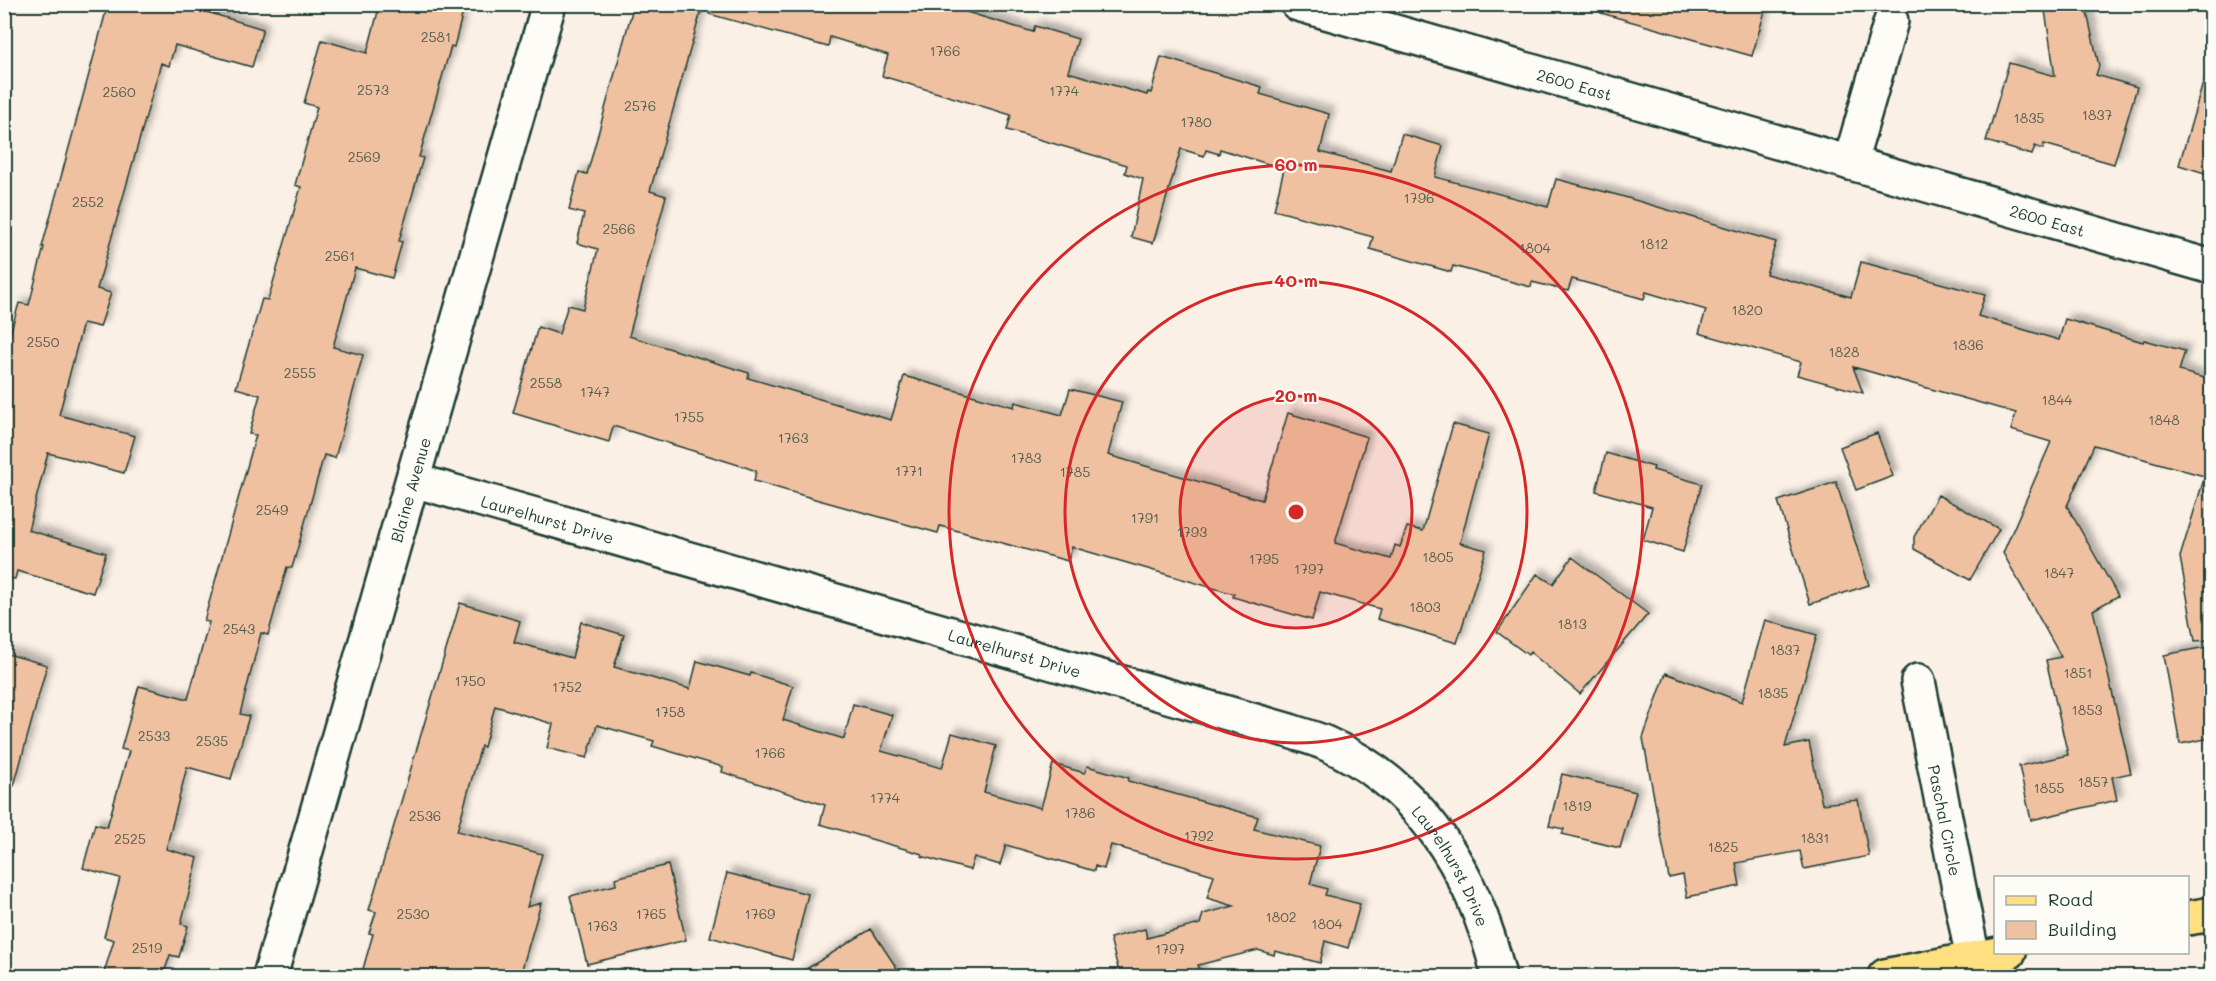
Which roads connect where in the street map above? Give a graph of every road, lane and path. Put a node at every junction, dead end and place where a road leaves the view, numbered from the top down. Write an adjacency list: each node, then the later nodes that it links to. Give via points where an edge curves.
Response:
1 (549, 4): 6 (street, Blaine Avenue)
2 (1298, 4): 4 (street, 2600 East)
3 (1891, 21): 4 (street)
4 (1850, 163): 5 (street, 2600 East)
5 (2211, 267)
6 (413, 480): 10 (street, Blaine Avenue); 11 (street, Laurelhurst Drive, via 1325,743 1392,786 1447,845 1482,919)
7 (1918, 681): 9 (street, Paschal Circle)
8 (1999, 954): 9 (main road)
9 (1973, 959): 12 (main road)
10 (270, 976)
11 (1499, 976)
12 (1885, 976)

